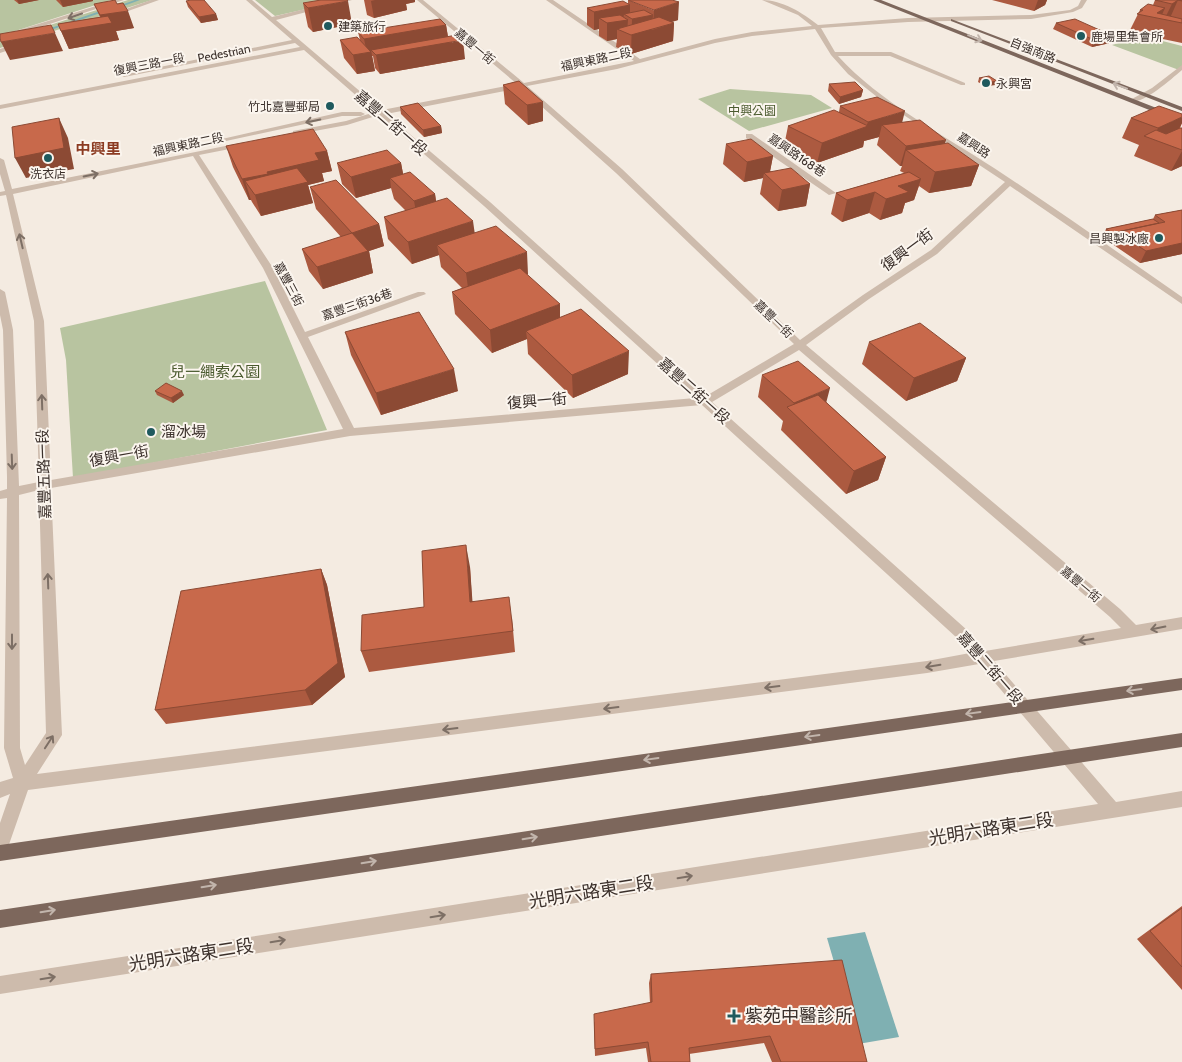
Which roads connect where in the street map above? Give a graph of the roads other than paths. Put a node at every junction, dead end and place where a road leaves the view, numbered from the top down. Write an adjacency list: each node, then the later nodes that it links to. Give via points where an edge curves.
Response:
1 (121, 0): 17 (street, one-way to 17)
2 (156, 0): 12 (street)
3 (249, 0): 13 (street, 嘉豐二街一段)
4 (349, 0): 13 (street)
5 (420, 0): 27 (street, 嘉豐一街)
6 (549, 0): 23 (street)
7 (765, 0): 16 (street, 嘉興路, via 800,14)
8 (876, 0): 15 (main road, 自強南路)
9 (1084, 0): 14 (street, via 1080,7 1056,14)
10 (1073, 2): 14 (street, via 1049,10 977,14)
11 (929, 10): 14 (main road, 自強南路)
12 (106, 18)
13 (272, 19): 18 (street, 嘉豐二街一段)
14 (950, 19): 15 (street, 福興東路二段); 28 (main road, 自強南路, one-way to 14)
15 (930, 20): 16 (street, 福興東路二段); 29 (main road, 自強南路, one-way to 29)
16 (817, 26): 22 (street, 嘉興路); 23 (street, 福興東路二段, via 715,41)
17 (0, 38)
18 (296, 41): 20 (street, 嘉豐二街一段); 25 (street, 復興三路一段)
19 (27, 43): 21 (street)
20 (303, 48): 30 (street, 復興三路一段); 31 (street, Pedestrian); 33 (street, 嘉豐二街一段)
21 (0, 51)
22 (833, 54): 26 (street, via 891,54); 40 (street, 嘉興路, via 850,73 883,99)
23 (639, 61): 27 (street, 福興東路二段)
24 (1182, 67): 28 (street)
25 (115, 76)
26 (963, 84)
27 (522, 85): 33 (street, 福興東路二段); 47 (street, 嘉豐一街, via 619,171)
28 (1143, 94): 29 (street); 32 (main road, 自強南路)
29 (1132, 101): 34 (main road, 自強南路)
30 (0, 104)
31 (0, 108)
32 (1182, 109)
33 (379, 113): 35 (street, 福興東路二段); 41 (street, 福興東路二段, one-way to 41, via 342,114); 48 (street, 嘉豐二街一段, via 494,211)
34 (1182, 121)
35 (290, 135)
36 (749, 136): 42 (street, 嘉興路168巷)
37 (252, 142): 38 (street, 福興東路二段)
38 (195, 154): 41 (street, 福興東路二段, one-way to 38); 46 (street, 嘉豐三街, via 268,268)
39 (0, 160): 41 (street, 嘉豐五路一段)
40 (1010, 182): 45 (street, 嘉興路); 47 (street, 復興一街, via 934,252)
41 (4, 189): 50 (street, 嘉豐五路一段, one-way to 41, via 39,321)
42 (832, 193)
43 (0, 292): 51 (street, 嘉豐五路一段, one-way to 51, via 8,330)
44 (421, 294): 46 (street, 嘉豐三街36巷)
45 (1182, 301)
46 (302, 336): 49 (street, 嘉豐三街)
47 (800, 345): 48 (street, 復興一街); 54 (street, 嘉豐一街)
48 (705, 401): 49 (street, 復興一街); 55 (street, 嘉豐二街一段, via 962,634)
49 (350, 432): 50 (street, 復興一街)
50 (44, 485): 51 (street, 復興一街); 60 (street, 嘉豐五路一段, one-way to 50, via 54,735)
51 (13, 492): 52 (street, 復興一街); 60 (street, 嘉豐五路一段, one-way to 60, via 12,748)
52 (0, 495)
53 (1182, 623): 54 (street, one-way to 54)
54 (1134, 632): 55 (street, one-way to 55)
55 (982, 658): 57 (street, 嘉豐二街一段); 60 (street, one-way to 60)
56 (1182, 684): 57 (main road, one-way to 57)
57 (1022, 705): 59 (street, 嘉豐二街一段); 65 (main road, one-way to 65)
58 (1182, 740): 59 (main road)
59 (1069, 757): 63 (street, 嘉豐二街一段); 66 (main road, one-way to 59)
60 (22, 783): 61 (street); 64 (street, 嘉豐五路一段)
61 (0, 790)
62 (1182, 799): 63 (street, 光明六路東二段)
63 (1113, 810): 67 (street, 光明六路東二段, one-way to 63)
64 (0, 847)
65 (0, 853)
66 (0, 919)
67 (0, 985)

